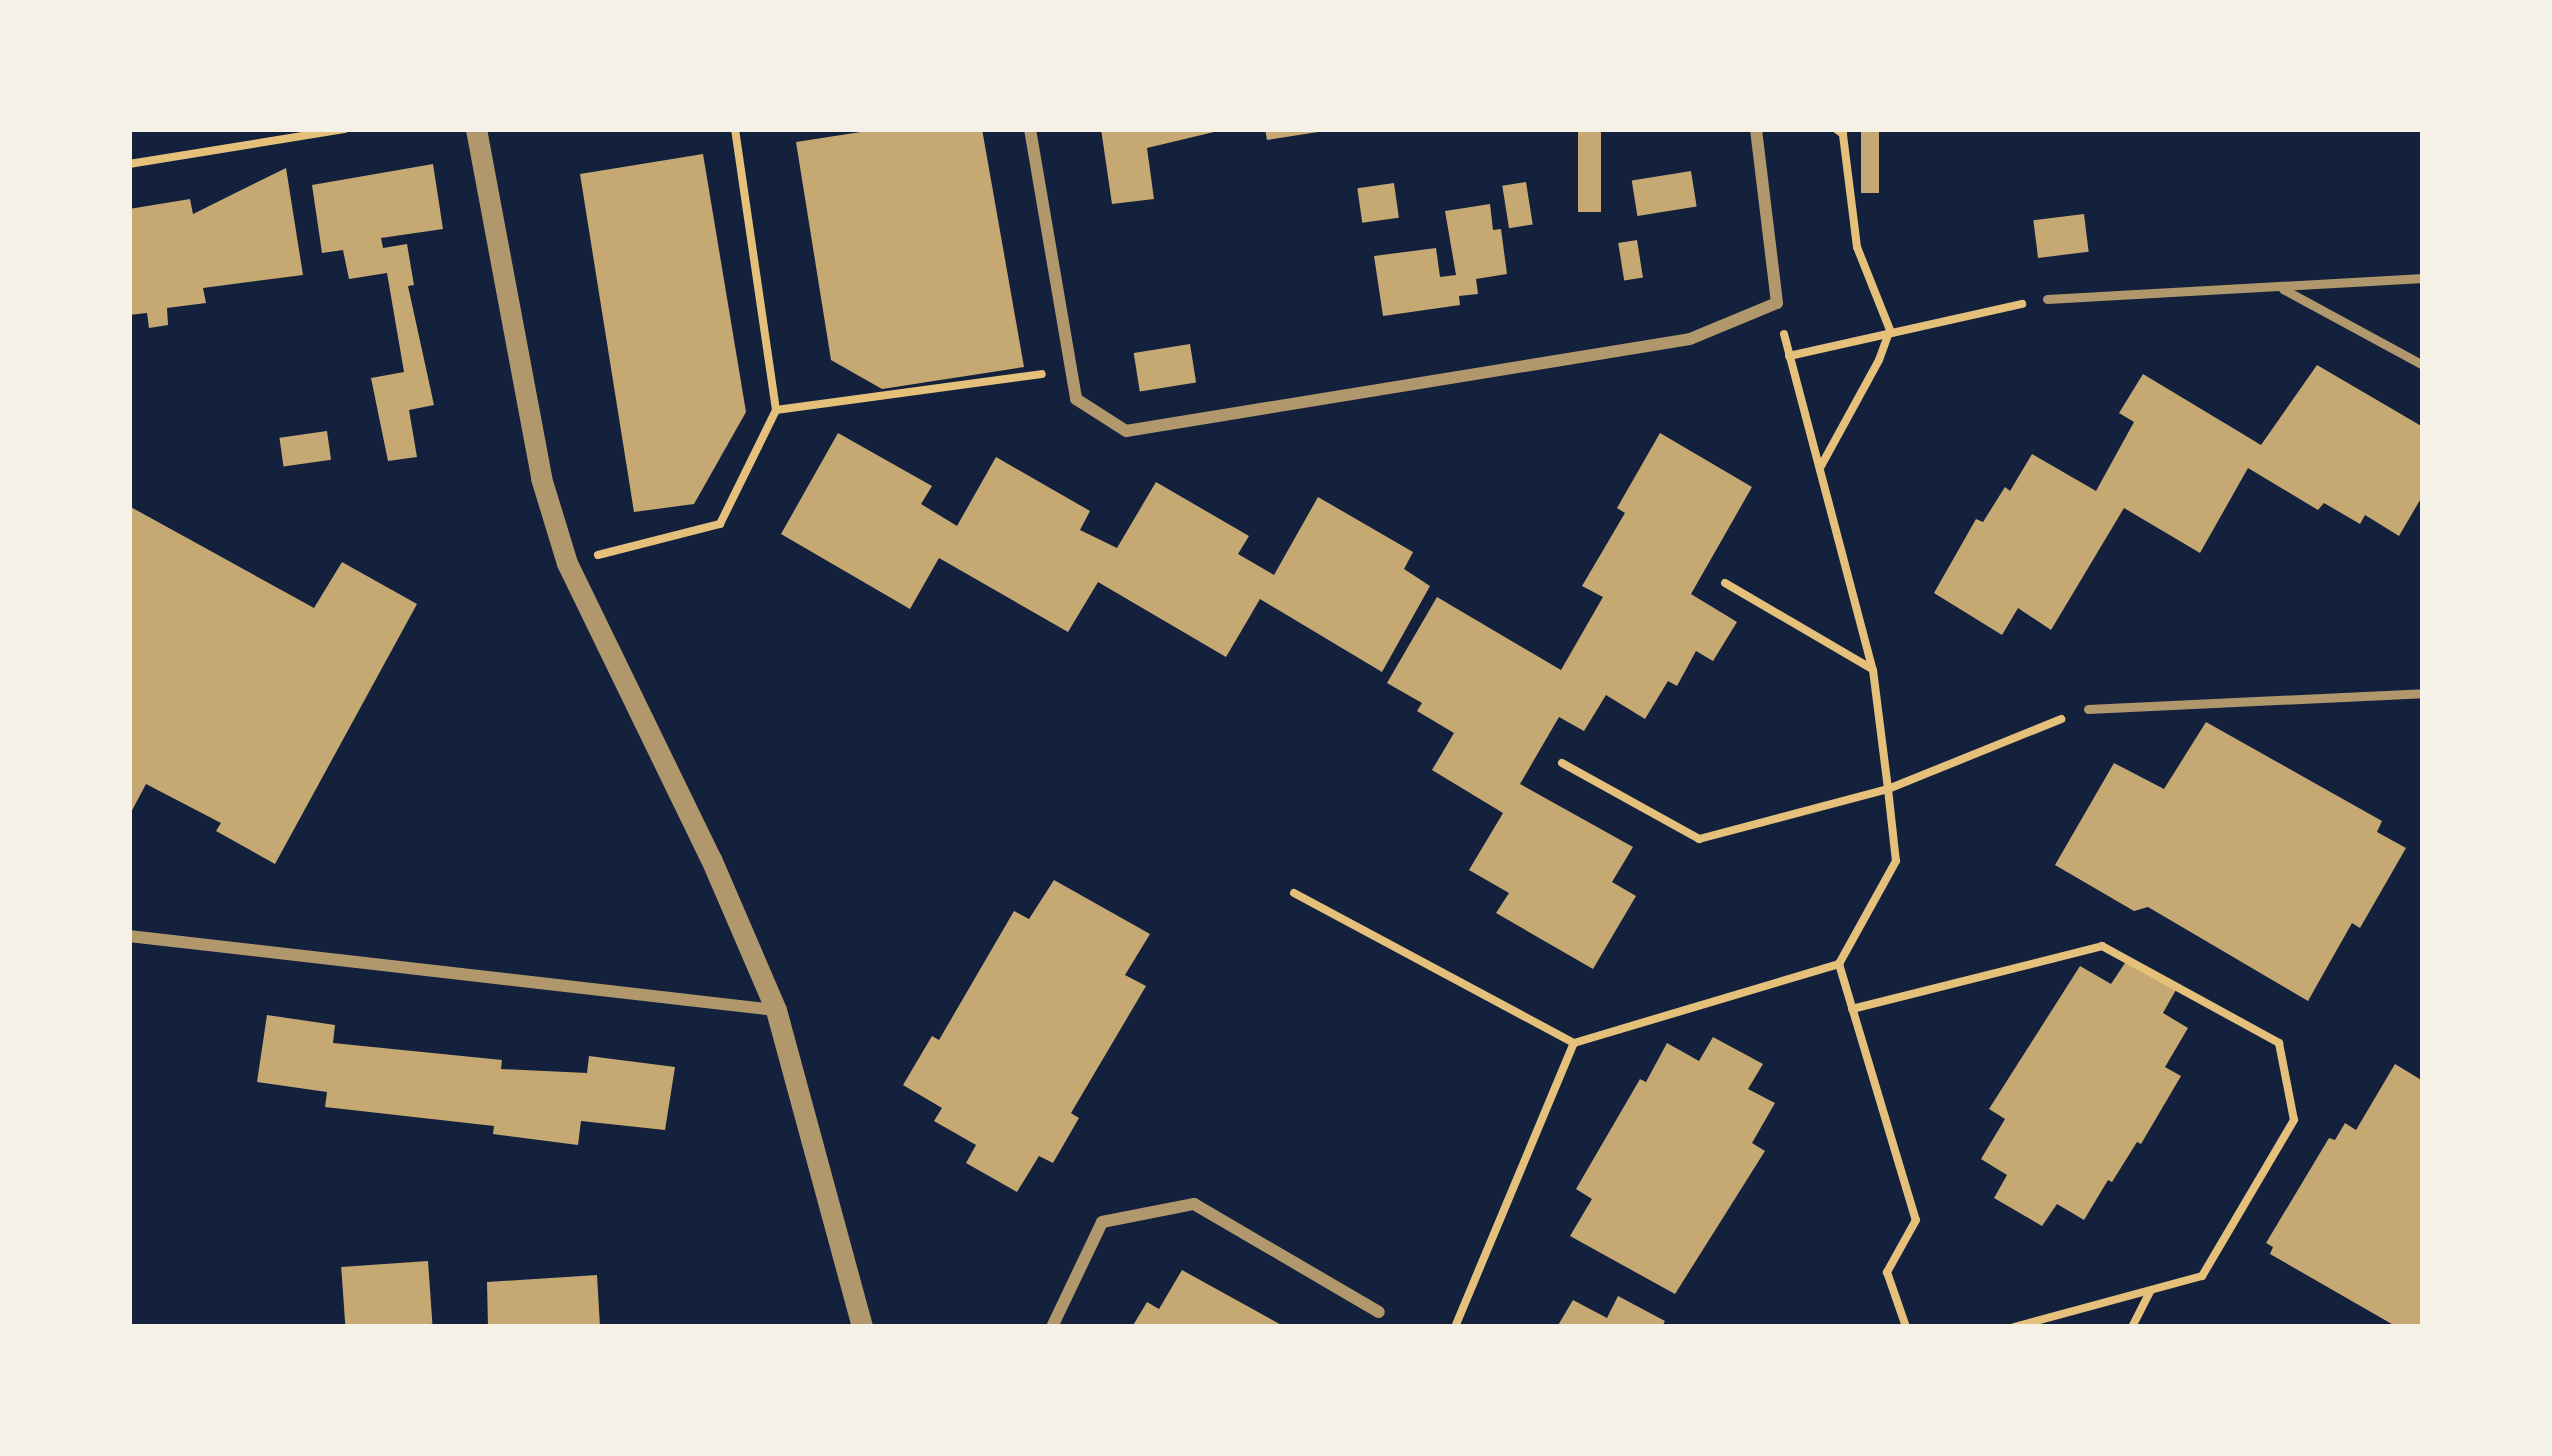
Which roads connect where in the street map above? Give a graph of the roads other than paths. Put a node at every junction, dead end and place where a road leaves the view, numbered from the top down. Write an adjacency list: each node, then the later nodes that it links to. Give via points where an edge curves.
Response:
1 (476, 129): 11 (street, via 541,478 567,563)
2 (1030, 129): 3 (street, via 1076,399 1126,431 1690,339 1777,302)
3 (1756, 129)
4 (2423, 278): 5 (lane)
5 (2278, 286): 6 (lane); 7 (lane)
6 (2047, 299)
7 (2423, 365)
8 (2423, 693): 9 (lane)
9 (2088, 709)
10 (129, 936): 11 (street)
11 (776, 1010): 13 (street)
12 (1379, 1312): 14 (street, via 1194,1204 1102,1222)
13 (862, 1327)
14 (1052, 1327)

